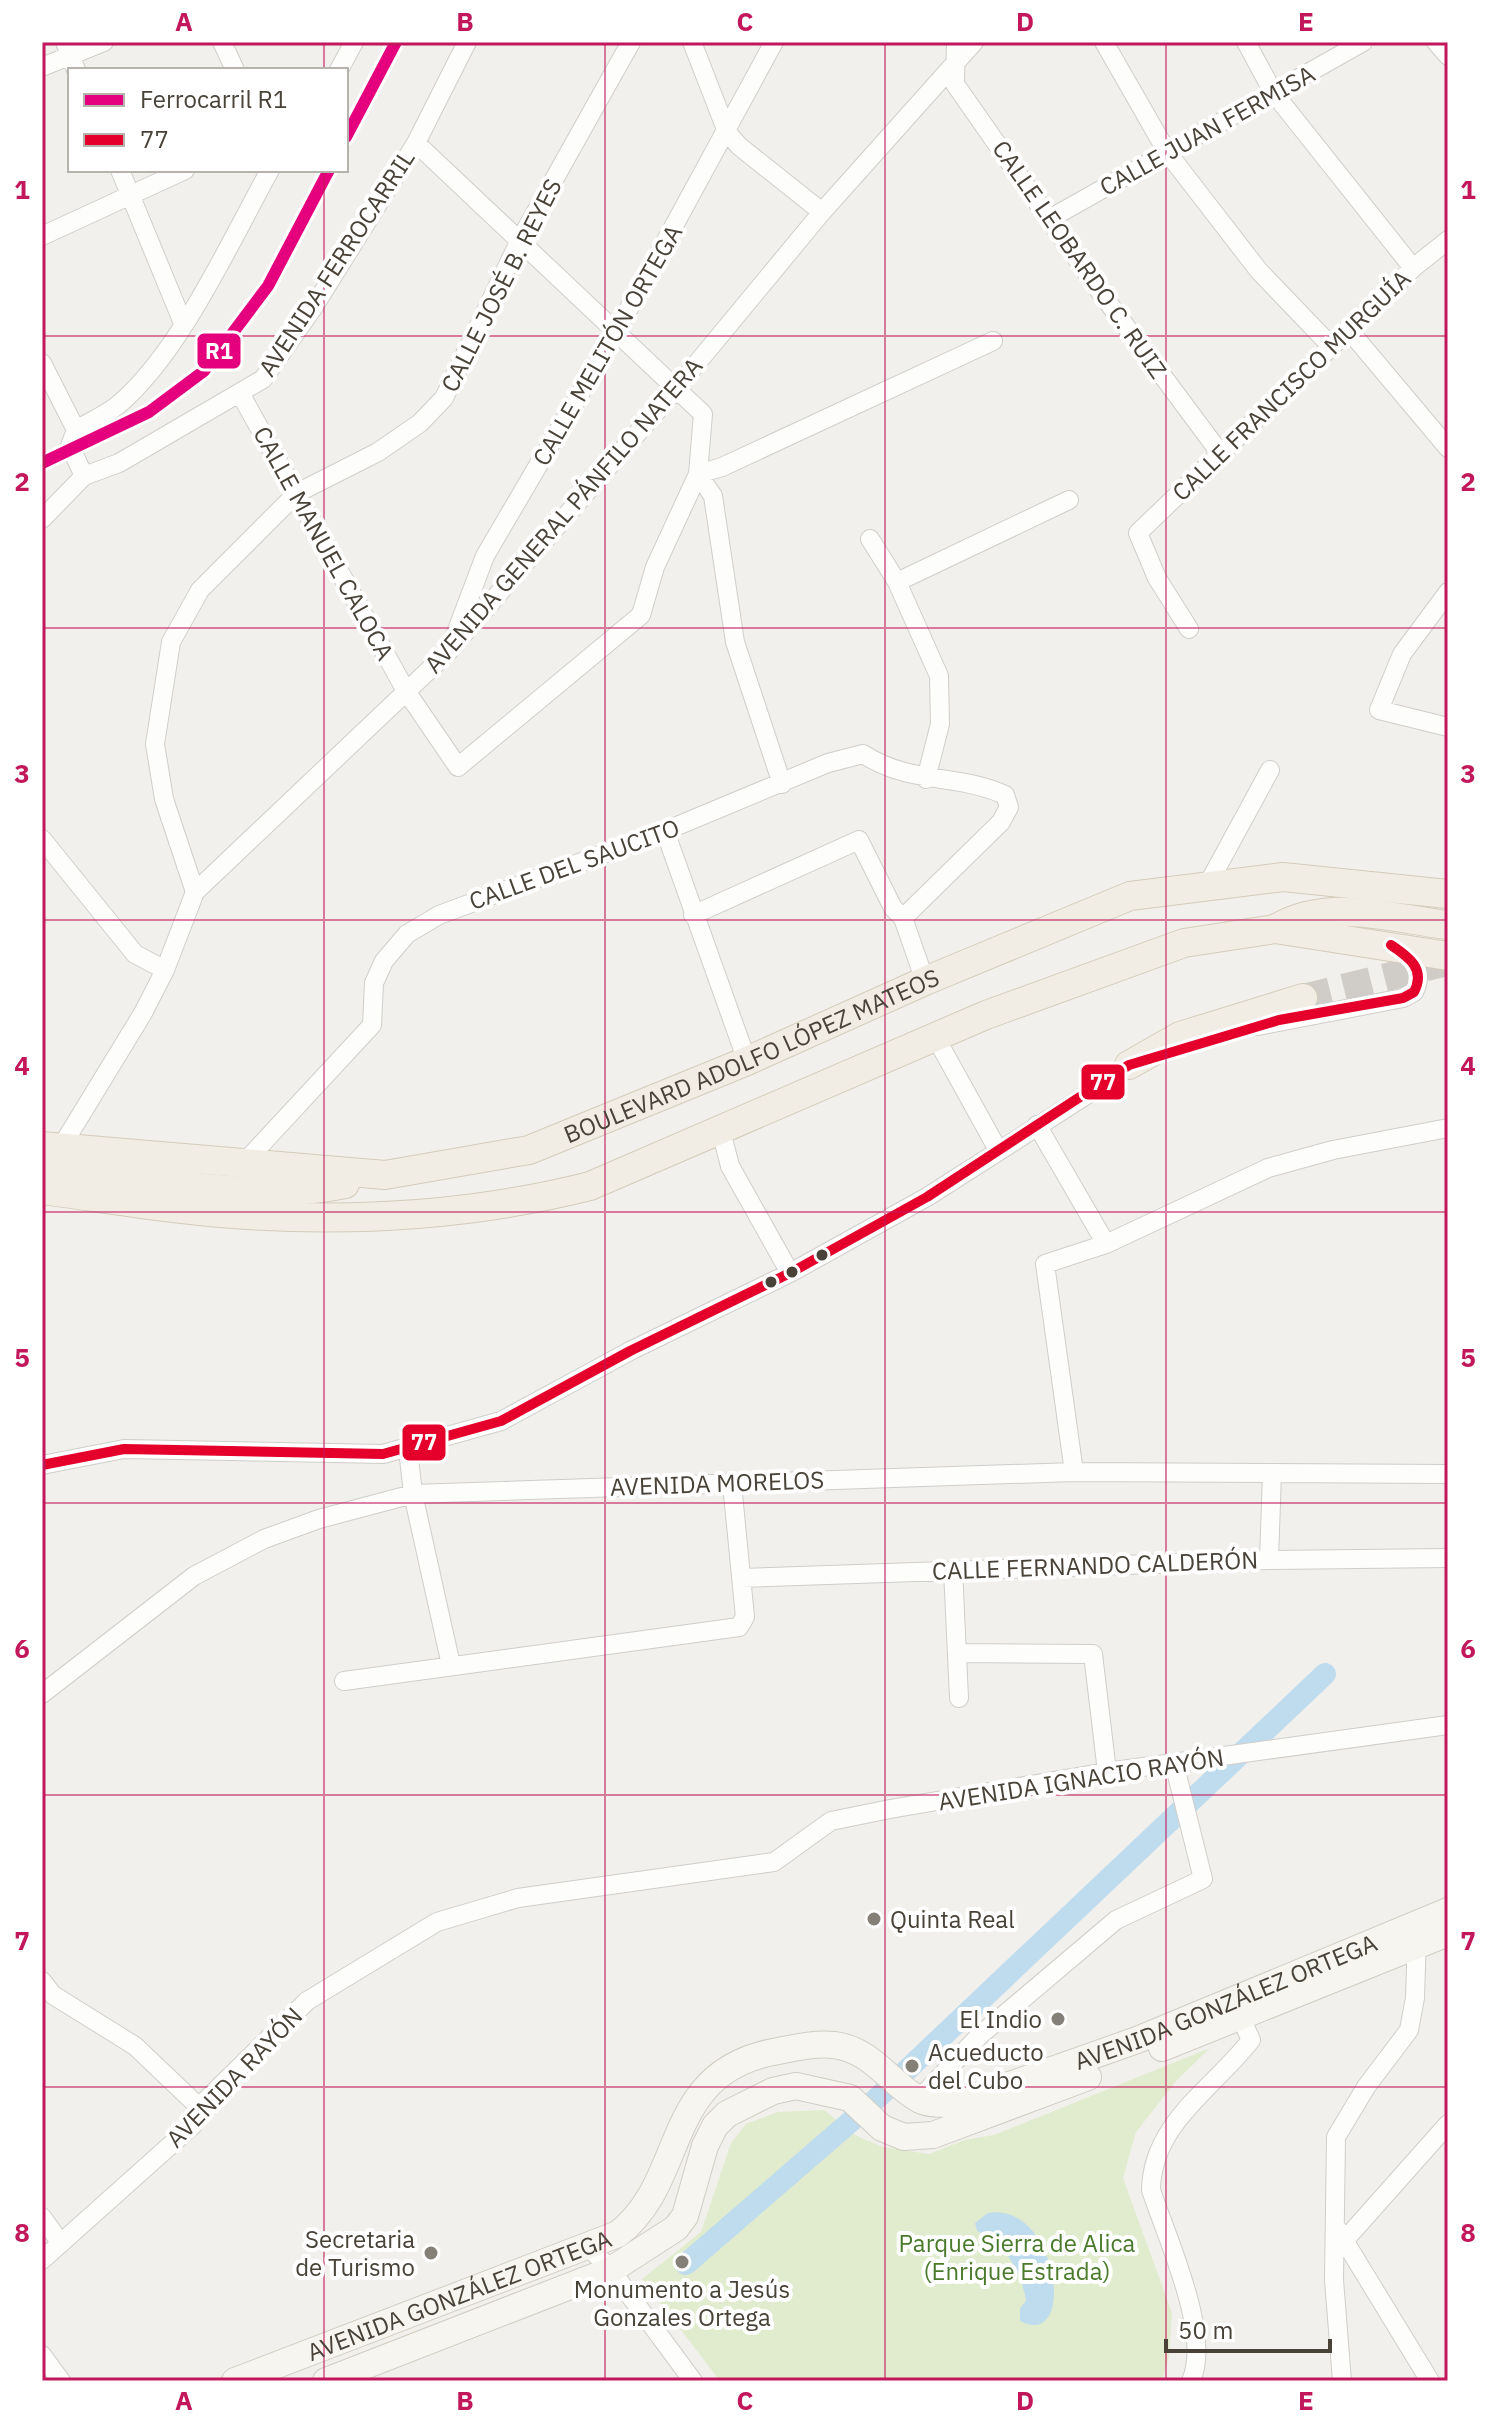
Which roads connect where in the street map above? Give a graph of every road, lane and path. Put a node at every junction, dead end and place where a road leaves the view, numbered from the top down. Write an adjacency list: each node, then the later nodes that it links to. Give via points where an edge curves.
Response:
1 (104, 42): 14 (street)
2 (222, 42): 17 (street)
3 (354, 42): 18 (street)
4 (467, 42): 21 (street, AVENIDA FERROCARRIL)
5 (631, 42): 31 (street, CALLE JOSÉ B. REYES)
6 (692, 42): 20 (street)
7 (774, 42): 20 (street, CALLE MELITÓN ORTEGA)
8 (974, 42): 13 (street, AVENIDA GENERAL PÁNFILO NATERA)
9 (1104, 42): 22 (street)
10 (1246, 42): 19 (street)
11 (1363, 42): 19 (street, CALLE JUAN FERMISA)
12 (1436, 42): 15 (street)
13 (955, 51): 27 (street, AVENIDA GENERAL PÁNFILO NATERA); 28 (street, CALLE LEOBARDO C. RUIZ, via 955,84)
14 (71, 56): 16 (street)
15 (1448, 56)
16 (42, 67)
17 (234, 68)
18 (340, 68)
19 (1273, 92): 22 (street, CALLE JUAN FERMISA); 32 (street)
20 (727, 132): 27 (street); 35 (street, CALLE MELITÓN ORTEGA)
21 (416, 143): 31 (street); 40 (street, AVENIDA FERROCARRIL, via 313,308 263,379)
22 (1167, 152): 28 (street, CALLE JUAN FERMISA); 37 (street, via 1259,271)
23 (121, 172): 26 (street)
24 (180, 172): 26 (street)
25 (269, 172): 33 (street)
26 (130, 194): 29 (street); 33 (street)
27 (822, 212): 39 (street, AVENIDA GENERAL PÁNFILO NATERA)
28 (1051, 218): 43 (street, CALLE LEOBARDO C. RUIZ)
29 (42, 236)
30 (1448, 240): 32 (street, CALLE FRANCISCO MURGUÍA)
31 (519, 242): 35 (street); 46 (street, CALLE JOSÉ B. REYES, via 444,398 420,423 378,452)
32 (1413, 268): 34 (street, CALLE FRANCISCO MURGUÍA)
33 (183, 323): 41 (street, via 128,395)
34 (1348, 329): 37 (street, CALLE FRANCISCO MURGUÍA); 42 (street)
35 (615, 334): 39 (street); 53 (street, CALLE MELITÓN ORTEGA, via 485,556)
36 (993, 341): 44 (street)
37 (1331, 346): 43 (street, CALLE FRANCISCO MURGUÍA)
38 (42, 363): 41 (street)
39 (674, 391): 44 (street, via 703,414); 53 (street, AVENIDA GENERAL PÁNFILO NATERA)
40 (241, 395): 45 (street, AVENIDA FERROCARRIL, via 119,463); 46 (street, CALLE MANUEL CALOCA)
41 (76, 430): 45 (street, via 70,446)
42 (1448, 448)
43 (1220, 453): 52 (street, CALLE FRANCISCO MURGUÍA, via 1138,533 1157,578)
44 (698, 474): 54 (street, CALLE MANUEL CALOCA, via 655,567 641,615 458,767); 58 (street, via 713,496 735,642)
45 (84, 476): 48 (street, AVENIDA FERROCARRIL)
46 (297, 493): 54 (street, CALLE MANUEL CALOCA); 62 (street, CALLE JOSÉ B. REYES, via 200,590 171,642 155,744 164,799)
47 (1069, 500): 50 (street)
48 (42, 519)
49 (870, 539): 50 (street)
50 (897, 582): 57 (street, via 939,676 940,724)
51 (1448, 592): 55 (street, via 1402,654 1379,710)
52 (1189, 629)
53 (448, 652): 54 (street, AVENIDA GENERAL PÁNFILO NATERA)
54 (406, 691): 62 (street, AVENIDA GENERAL PÁNFILO NATERA)
55 (1448, 727)
56 (1270, 770): 61 (street)
57 (926, 779): 58 (street, CALLE DEL SAUCITO, via 889,770 863,754); 65 (street, CALLE DEL SAUCITO, via 978,783 1005,795 1009,807 1001,822)
58 (782, 784): 59 (street, CALLE DEL SAUCITO)
59 (665, 831): 64 (street); 81 (street, CALLE DEL SAUCITO, via 439,915 407,934 374,983 372,1025)
60 (42, 839): 70 (street, via 135,954)
61 (1208, 884): 63 (main road, BOULEVARD ADOLFO LÓPEZ MATEOS, via 1283,877); 71 (main road, BOULEVARD ADOLFO LÓPEZ MATEOS, via 1130,896)
62 (195, 892): 70 (street, AVENIDA GENERAL PÁNFILO NATERA)
63 (1448, 894)
64 (693, 915): 65 (street, via 859,840); 74 (street)
65 (903, 918): 71 (street)
66 (1447, 925): 67 (main road, via 1327,910 1296,916)
67 (1275, 929): 68 (main road); 73 (main road, via 1184,943)
68 (1391, 945): 69 (main road); 75 (street, via 1415,964 1419,976 1414,992 1403,998 1279,1020)
69 (1448, 956)
70 (165, 970): 79 (street, AVENIDA GENERAL PÁNFILO NATERA, via 143,1013)
71 (925, 981): 74 (main road, BOULEVARD ADOLFO LÓPEZ MATEOS)
72 (1303, 998): 75 (main road, via 1180,1036)
73 (936, 1038): 78 (main road); 80 (street)
74 (747, 1061): 82 (main road, BOULEVARD ADOLFO LÓPEZ MATEOS, via 529,1150)
75 (1129, 1065): 76 (street)
76 (1037, 1125): 80 (street); 84 (street)
77 (1448, 1128): 84 (street, via 1268,1168)
78 (721, 1131): 83 (main road, via 590,1186 530,1201 428,1214 247,1215); 85 (street, via 730,1166)
79 (47, 1147): 81 (main road, BOULEVARD ADOLFO LÓPEZ MATEOS); 82 (main road, via 236,1189 292,1191)
80 (998, 1150): 85 (street, via 927,1197)
81 (243, 1164): 82 (main road, BOULEVARD ADOLFO LÓPEZ MATEOS)
82 (385, 1175)
83 (42, 1190)
84 (1106, 1244): 88 (street, via 1045,1264)
85 (790, 1273): 86 (street, via 501,1421)
86 (408, 1449): 87 (street, via 383,1454 124,1449); 92 (street)
87 (42, 1465)
88 (1074, 1472): 89 (street, AVENIDA MORELOS); 91 (street, AVENIDA MORELOS)
89 (1272, 1474): 90 (street, AVENIDA MORELOS); 94 (street)
90 (1448, 1474)
91 (732, 1484): 92 (street, AVENIDA MORELOS); 96 (street)
92 (413, 1494): 98 (street); 100 (street, AVENIDA MORELOS, via 291,1529 194,1576)
93 (1448, 1558): 94 (street, CALLE FERNANDO CALDERÓN)
94 (1269, 1560): 95 (street, CALLE FERNANDO CALDERÓN)
95 (953, 1570): 96 (street, CALLE FERNANDO CALDERÓN); 97 (street)
96 (741, 1578): 98 (street, via 745,1617 739,1627)
97 (957, 1653): 101 (street); 104 (street, via 1093,1654)
98 (451, 1665): 99 (street)
99 (344, 1681)
100 (42, 1694)
101 (959, 1698)
102 (1448, 1725): 103 (street, AVENIDA IGNACIO RAYÓN)
103 (1174, 1763): 104 (street, AVENIDA IGNACIO RAYÓN); 111 (street, via 1203,1879 1116,1920 991,2026)
104 (1107, 1772): 105 (street, AVENIDA IGNACIO RAYÓN, via 831,1821 774,1862)
105 (726, 1869): 112 (street, AVENIDA RAYÓN, via 518,1898 437,1922 307,2001)
106 (1448, 1911): 108 (street, AVENIDA GONZÁLEZ ORTEGA)
107 (1448, 1933): 108 (street, AVENIDA GONZÁLEZ ORTEGA)
108 (1416, 1935): 110 (street, AVENIDA GONZÁLEZ ORTEGA); 115 (street, via 1409,2030 1336,2137)
109 (42, 1981): 112 (street, via 53,1995 135,2046)
110 (1237, 2008): 111 (street, AVENIDA GONZÁLEZ ORTEGA, via 995,2093 956,2104); 119 (street, AVENIDA GONZÁLEZ ORTEGA, via 933,2135 904,2137 882,2128 850,2098 819,2089 773,2091 727,2114 715,2126 685,2216 676,2228); 125 (street, via 1251,2040 1174,2121 1151,2177 1198,2334)
111 (919, 2099): 117 (street, AVENIDA GONZÁLEZ ORTEGA, via 876,2062 836,2045 812,2044 746,2060 700,2093 681,2123 647,2203 632,2223)
112 (199, 2107): 116 (street, AVENIDA RAYÓN, via 193,2125)
113 (1448, 2124): 115 (street)
114 (42, 2217): 116 (street)
115 (1340, 2234): 126 (street, via 1334,2280); 127 (street)
116 (60, 2242): 118 (street, AVENIDA RAYÓN)
117 (587, 2245): 119 (street); 122 (street, AVENIDA GONZÁLEZ ORTEGA)
118 (42, 2260)
119 (611, 2270): 123 (street, AVENIDA GONZÁLEZ ORTEGA); 124 (street)
120 (42, 2355): 121 (street)
121 (61, 2381)
122 (235, 2381)
123 (326, 2381)
124 (693, 2381)
125 (1191, 2381)
126 (1342, 2381)
127 (1430, 2381)

